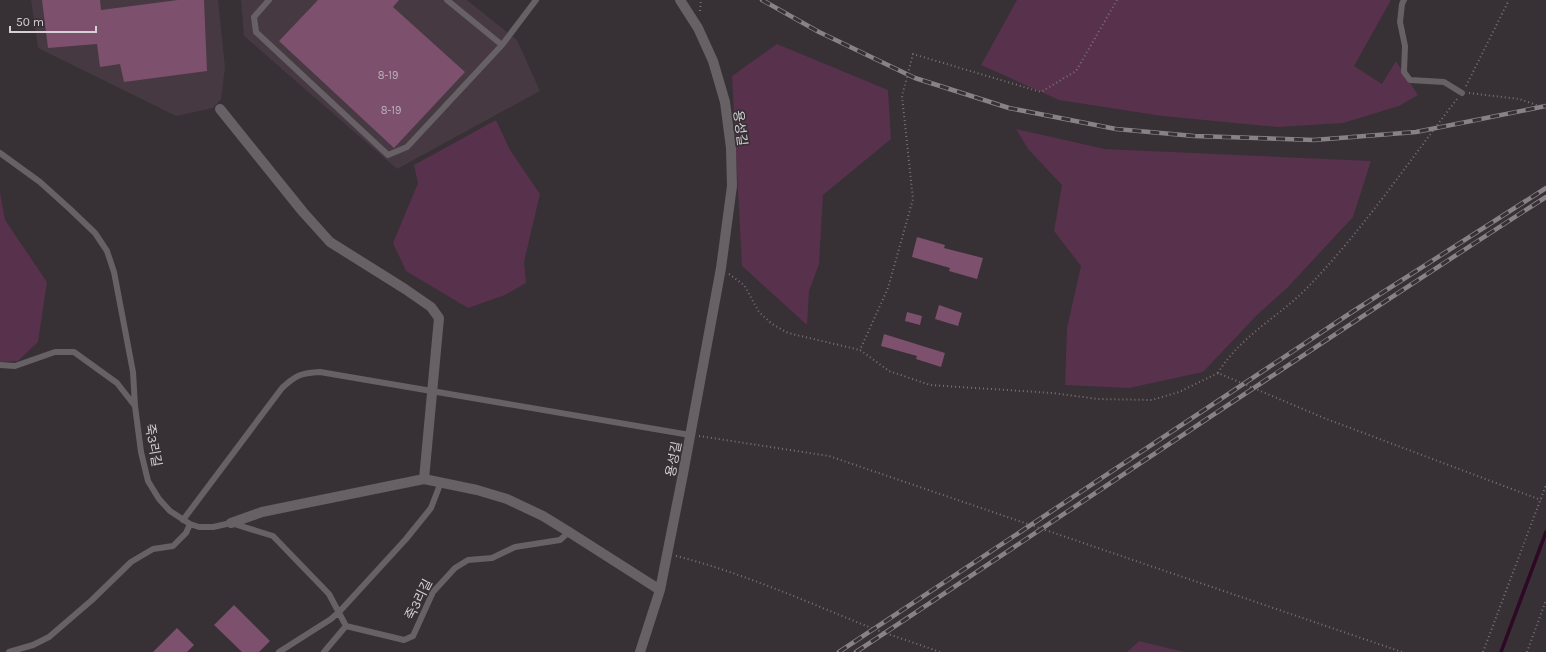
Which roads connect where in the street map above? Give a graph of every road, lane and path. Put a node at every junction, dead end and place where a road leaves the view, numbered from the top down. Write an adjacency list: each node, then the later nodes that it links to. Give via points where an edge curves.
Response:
1 (269, 0): 8 (lane, via 254,16 256,32 388,155 407,147)
2 (447, 0): 8 (lane)
3 (536, 0): 8 (lane)
4 (680, 0): 13 (street, 용성길, via 698,28 713,61 725,102 731,148 732,186)
5 (1117, 0): 14 (path, via 1076,71 1041,92 912,54 902,96 913,199 888,288)
6 (1404, 0): 9 (lane, via 1400,22 1405,46 1404,72 1410,80 1444,82)
7 (1509, 0): 9 (path)
8 (502, 45)
9 (1462, 93): 10 (path, via 1519,99); 16 (path, via 1340,251 1307,288 1250,335)
10 (1546, 108)
11 (220, 109): 17 (street, via 330,242 431,307 439,318)
12 (0, 153): 18 (lane, 죽3리길, via 66,205 96,233 107,251 114,272 134,372)
13 (721, 268): 14 (path, via 744,285 758,312 772,324 788,332); 19 (street, 용성길)
14 (860, 350): 16 (path, via 889,371 930,385 1052,393 1098,399 1152,400 1178,392)
15 (0, 366): 18 (lane, via 15,366 55,352 74,352 116,383)
16 (1218, 373): 23 (path, via 1324,418)
17 (433, 390): 19 (lane); 20 (street); 24 (lane, via 320,372 294,376 282,388)
18 (135, 406): 24 (lane, 죽3리길, via 148,481 159,499)
19 (690, 435): 28 (street, 용성길); 38 (path, via 829,456)
20 (424, 479): 21 (street, 죽3리길); 25 (street, 죽3리길, via 262,512)
21 (441, 482): 27 (street, 죽3리길, via 507,499); 31 (lane, via 431,508)
22 (1546, 485): 23 (path)
23 (1541, 500): 39 (path)
24 (183, 520): 26 (lane, 죽3리길)
25 (231, 523): 26 (lane, 죽3리길, via 213,527); 31 (lane, 죽3리길, via 273,536 329,594)
26 (190, 524): 33 (lane, via 181,540 173,546 153,549 131,562 49,637)
27 (569, 532): 29 (street, 죽3리길); 32 (lane, 죽3리길, via 560,540 516,547 492,558 468,560 455,568 433,592 413,636 404,640)
28 (667, 553): 29 (street, 용성길); 37 (path, via 700,562 814,603 874,629)
29 (660, 590): 36 (street, 용성길)
30 (1546, 600): 40 (path)
31 (340, 612): 32 (lane, 죽3리길); 34 (lane)
32 (346, 626): 35 (lane)
33 (9, 652)
34 (279, 652)
35 (324, 652)
36 (640, 652)
37 (940, 652)
38 (1402, 652)
39 (1483, 652)
40 (1527, 652)

